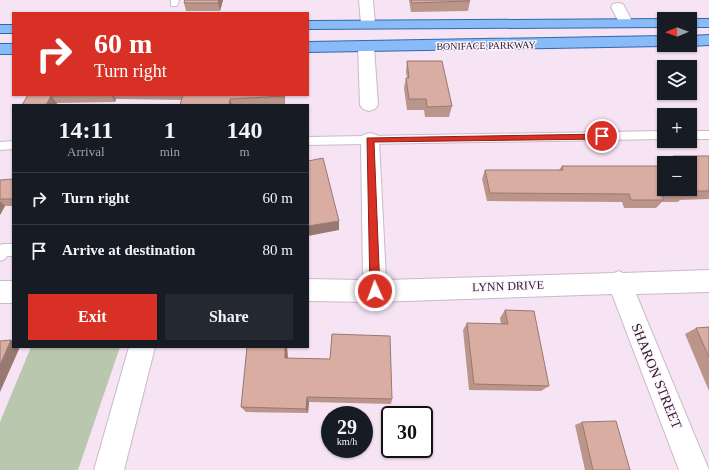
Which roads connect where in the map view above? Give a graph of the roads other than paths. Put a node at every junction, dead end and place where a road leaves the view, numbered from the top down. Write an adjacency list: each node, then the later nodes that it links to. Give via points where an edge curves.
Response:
1 (366, 0): 7 (street)
2 (618, 7): 3 (street)
3 (626, 23): 4 (main road, BONIFACE PARKWAY); 7 (main road, BONIFACE PARKWAY)
4 (657, 23)
5 (697, 23): 6 (main road)
6 (709, 23)
7 (368, 24): 8 (main road, BONIFACE PARKWAY)
8 (309, 25)
9 (0, 29): 10 (main road)
10 (12, 29)
11 (697, 40): 12 (main road)
12 (709, 40)
13 (657, 41): 15 (main road, BONIFACE PARKWAY)
14 (309, 47): 15 (main road, BONIFACE PARKWAY)
15 (366, 47): 18 (street)
16 (0, 49): 17 (main road)
17 (12, 49)
18 (369, 105)
19 (657, 135): 22 (lane)
20 (697, 135): 21 (lane)
21 (709, 135)
22 (370, 140): 23 (lane); 31 (street)
23 (309, 141)
24 (12, 145): 25 (lane)
25 (0, 146)
26 (12, 250): 27 (lane, via 3,250)
27 (0, 255)
28 (709, 281): 29 (street, LYNN DRIVE)
29 (619, 282): 31 (street, LYNN DRIVE); 36 (street, SHARON STREET)
30 (309, 290): 31 (street, LYNN DRIVE)
31 (375, 291)
32 (0, 292): 33 (street)
33 (12, 292)
34 (142, 348): 35 (street)
35 (109, 470)
36 (694, 470)

